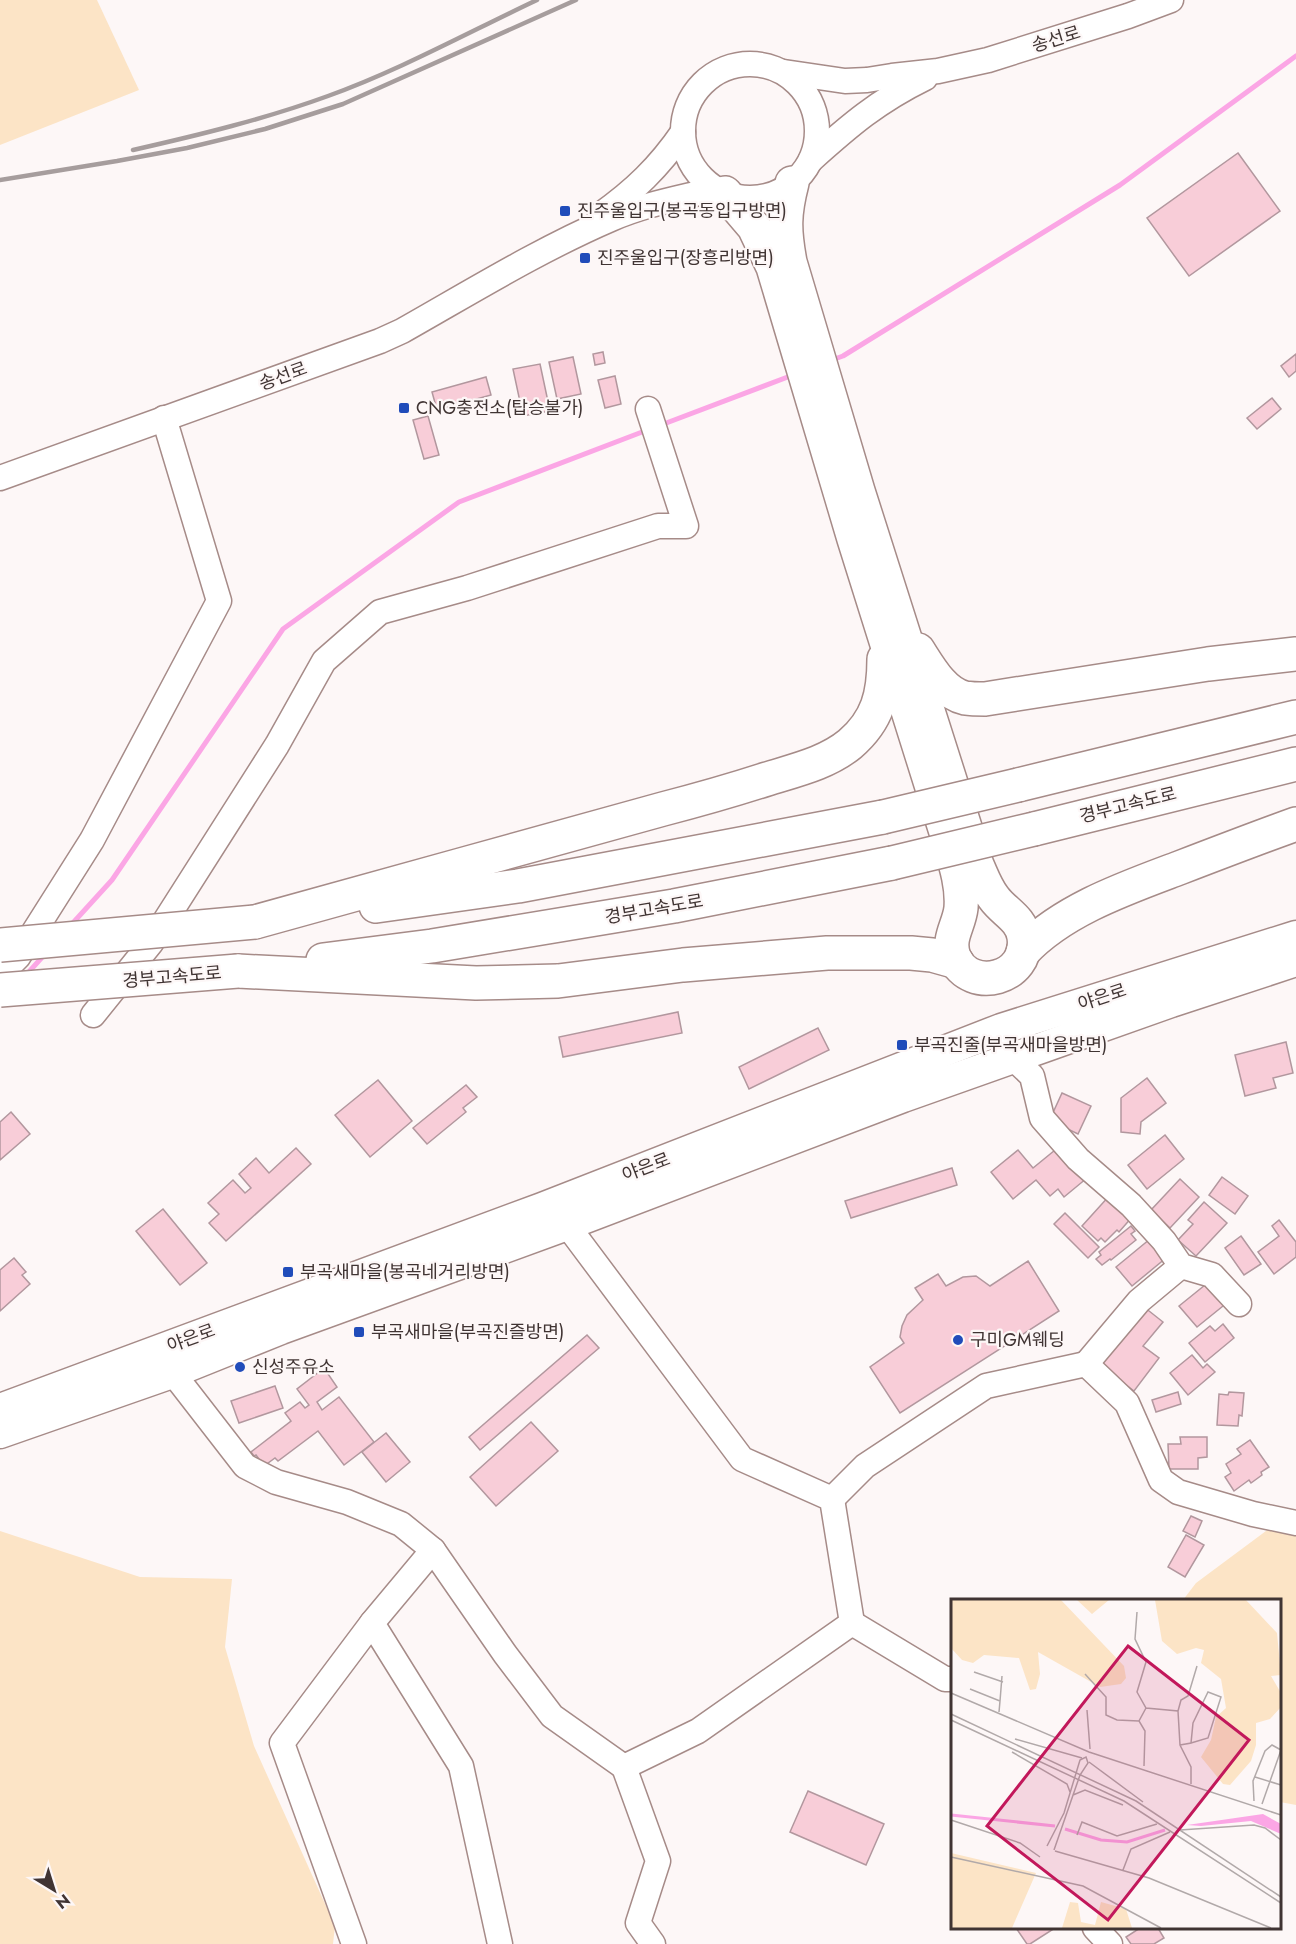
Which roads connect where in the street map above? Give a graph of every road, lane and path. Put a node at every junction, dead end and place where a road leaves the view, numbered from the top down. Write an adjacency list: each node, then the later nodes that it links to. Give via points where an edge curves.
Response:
1 (1172, 0): 2 (street, 송선로, via 1010,53)
2 (938, 71): 3 (street, via 845,81); 5 (street, via 896,92 853,122)
3 (784, 72): 4 (street, via 749,63 719,71 704,81 693,96); 5 (street, via 805,91 814,111 815,147)
4 (683, 132): 6 (street, via 692,164 702,178); 7 (street, via 652,173 633,190)
5 (801, 172): 6 (street, via 777,192 760,197); 8 (highway, via 785,211 785,236)
6 (720, 191): 7 (street, via 639,209); 8 (highway, via 754,227)
7 (553, 247): 10 (street, 송선로, via 387,337)
8 (800, 327): 12 (highway)
9 (648, 409): 26 (street, via 686,526 658,526 380,612 324,661 276,745 151,943)
10 (164, 418): 11 (street, 송선로); 24 (street, via 219,601 92,840 18,957)
11 (0, 478)
12 (891, 627): 13 (highway, via 951,691 963,697 985,699); 17 (highway, via 874,717 849,745 831,757 712,796); 20 (highway, via 977,865 994,898 1019,924); 22 (highway, via 958,873 961,909 952,942)
13 (1296, 654)
14 (1296, 717): 17 (highway, bridge, via 883,817 518,886)
15 (1296, 764): 23 (highway, 경부고속도로, bridge, via 891,863 663,908 432,946)
16 (1296, 824): 20 (highway, via 1137,884 1078,911 1050,927)
17 (255, 922): 19 (highway, bridge)
18 (1296, 936): 31 (main road, 야은로, via 1001,1029 542,1208)
19 (0, 945)
20 (1023, 952): 22 (highway, via 1013,969 995,978 974,976)
21 (1296, 961): 27 (main road, 야은로)
22 (957, 962): 23 (highway, via 911,953 827,953 558,981 476,983)
23 (238, 971): 25 (highway, 경부고속도로, bridge)
24 (0, 975)
25 (0, 990)
26 (93, 1015)
27 (1012, 1058): 28 (main road, 야은로); 29 (street, via 1032,1076 1042,1118 1078,1159 1131,1205)
28 (567, 1225): 31 (main road, 야은로, via 281,1329); 35 (street, via 742,1460)
29 (1181, 1266): 30 (street, via 1212,1275); 32 (street, via 1138,1301)
30 (1239, 1304)
31 (163, 1362): 33 (main road, 야은로); 34 (main road, 야은로); 37 (street, via 245,1466 276,1482 347,1502 401,1524)
32 (1086, 1364): 35 (street, via 986,1386 865,1466); 36 (street, via 1127,1403 1161,1480 1178,1492)
33 (0, 1409)
34 (0, 1434)
35 (832, 1499): 39 (street)
36 (1296, 1523)
37 (433, 1550): 38 (street); 41 (street, via 552,1716)
38 (372, 1623): 43 (street, via 282,1743); 44 (street, via 461,1766)
39 (852, 1623): 40 (street); 41 (street, via 698,1731)
40 (951, 1679)
41 (624, 1767): 45 (street, via 658,1861 638,1923)
42 (1096, 1929): 46 (street)
43 (354, 1944)
44 (500, 1944)
45 (653, 1944)
46 (1110, 1944)

